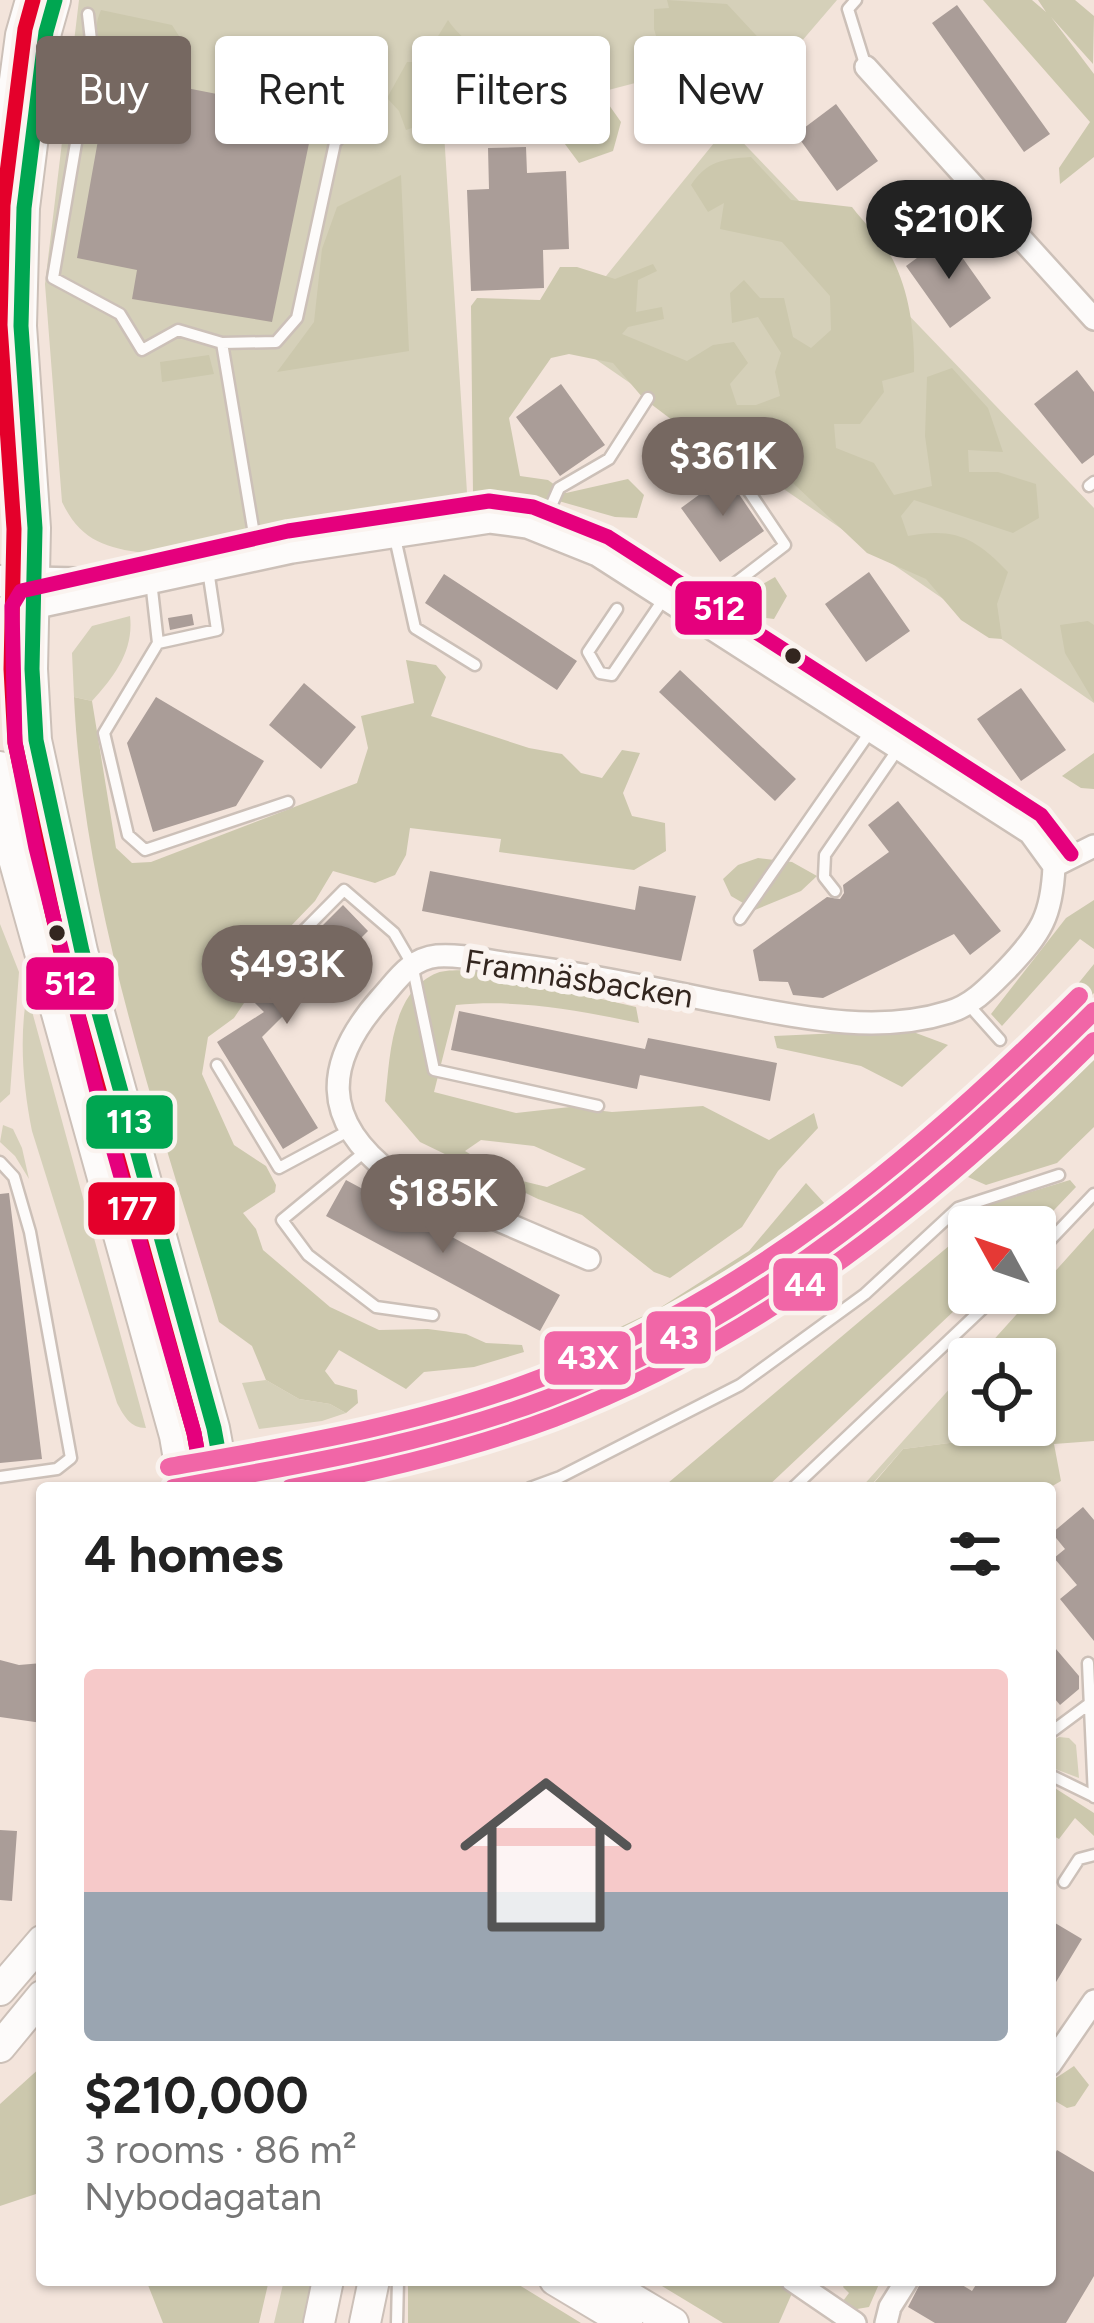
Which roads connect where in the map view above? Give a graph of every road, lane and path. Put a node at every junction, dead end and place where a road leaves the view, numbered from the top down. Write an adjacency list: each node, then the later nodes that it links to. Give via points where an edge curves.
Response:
1 (31, 0): 7 (main road)
2 (55, 0): 18 (main road, via 24,208)
3 (856, 0): 5 (lane, via 848,9)
4 (88, 14): 9 (lane, via 92,49 53,278 120,314 142,350 178,330)
5 (866, 67): 8 (street)
6 (335, 144): 9 (lane, via 297,318 276,342)
7 (0, 193)
8 (1094, 319)
9 (222, 343): 14 (lane)
10 (648, 398): 12 (lane, via 609,458 559,488)
11 (748, 490): 22 (lane, via 785,545)
12 (540, 531): 13 (street, via 490,523); 19 (street)
13 (395, 538): 14 (street); 24 (lane, via 416,628)
14 (258, 559): 15 (street)
15 (208, 569): 17 (street); 23 (lane, via 218,631)
16 (0, 581): 18 (main road)
17 (151, 581): 18 (street); 23 (lane)
18 (33, 593): 21 (main road); 50 (main road, via 36,740 57,844)
19 (665, 596): 20 (lane, via 612,675 600,673 588,652); 22 (street)
20 (617, 609)
21 (0, 613)
22 (695, 614): 25 (street)
23 (158, 643): 28 (lane, via 104,733 128,835 145,850)
24 (475, 665)
25 (870, 732): 26 (street); 32 (lane)
26 (898, 749): 30 (street, via 1030,833); 31 (lane, via 825,855 824,877)
27 (0, 767): 49 (main road, via 14,859)
28 (288, 802)
29 (1094, 846): 30 (street)
30 (1054, 866): 35 (street, Framnäsbacken, via 1049,913 1034,941)
31 (835, 891)
32 (740, 919)
33 (412, 964): 34 (lane, via 394,932 344,890); 35 (street, Framnäsbacken, via 441,956 559,970 834,1021 907,1021); 38 (lane, via 434,1070); 39 (street, via 360,1021 340,1060 338,1089)
34 (250, 985)
35 (967, 1003): 36 (lane)
36 (1000, 1040)
37 (217, 1065): 39 (lane, via 279,1168)
38 (598, 1106)
39 (352, 1129): 40 (street)
40 (367, 1150): 45 (street, via 393,1174); 47 (lane, via 282,1220 308,1255 376,1307)
41 (0, 1162): 48 (lane, via 14,1177 30,1232 70,1457 57,1468)
42 (1059, 1175): 51 (lane, via 958,1208 865,1294 740,1385)
43 (1094, 1195): 44 (lane)
44 (1056, 1234)
45 (589, 1259)
46 (977, 1314): 52 (lane)
47 (434, 1316)
48 (0, 1478)
49 (183, 1482)
50 (224, 1482)
51 (546, 1482)
52 (799, 1482)
53 (1088, 1663): 54 (lane)
54 (1089, 1704): 55 (lane); 57 (lane)
55 (1056, 1729)
56 (1056, 1778): 57 (lane)
57 (1093, 1796)
58 (1094, 1855): 59 (lane, via 1079,1859)
59 (1064, 1882)
60 (36, 1957): 61 (main road)
61 (0, 1990)
62 (1094, 2001): 66 (street)
63 (36, 2003): 65 (main road)
64 (36, 2034): 67 (main road)
65 (0, 2047)
66 (1056, 2056)
67 (0, 2067)
68 (327, 2286): 77 (main road)
69 (340, 2286): 78 (lane)
70 (373, 2286): 79 (main road)
71 (384, 2286): 79 (lane)
72 (398, 2286): 80 (lane)
73 (566, 2286): 81 (main road)
74 (611, 2286): 82 (main road)
75 (801, 2286): 83 (street)
76 (903, 2286): 84 (street)
77 (319, 2323)
78 (329, 2323)
79 (369, 2323)
80 (397, 2323)
81 (627, 2323)
82 (673, 2323)
83 (855, 2323)
84 (886, 2323)

